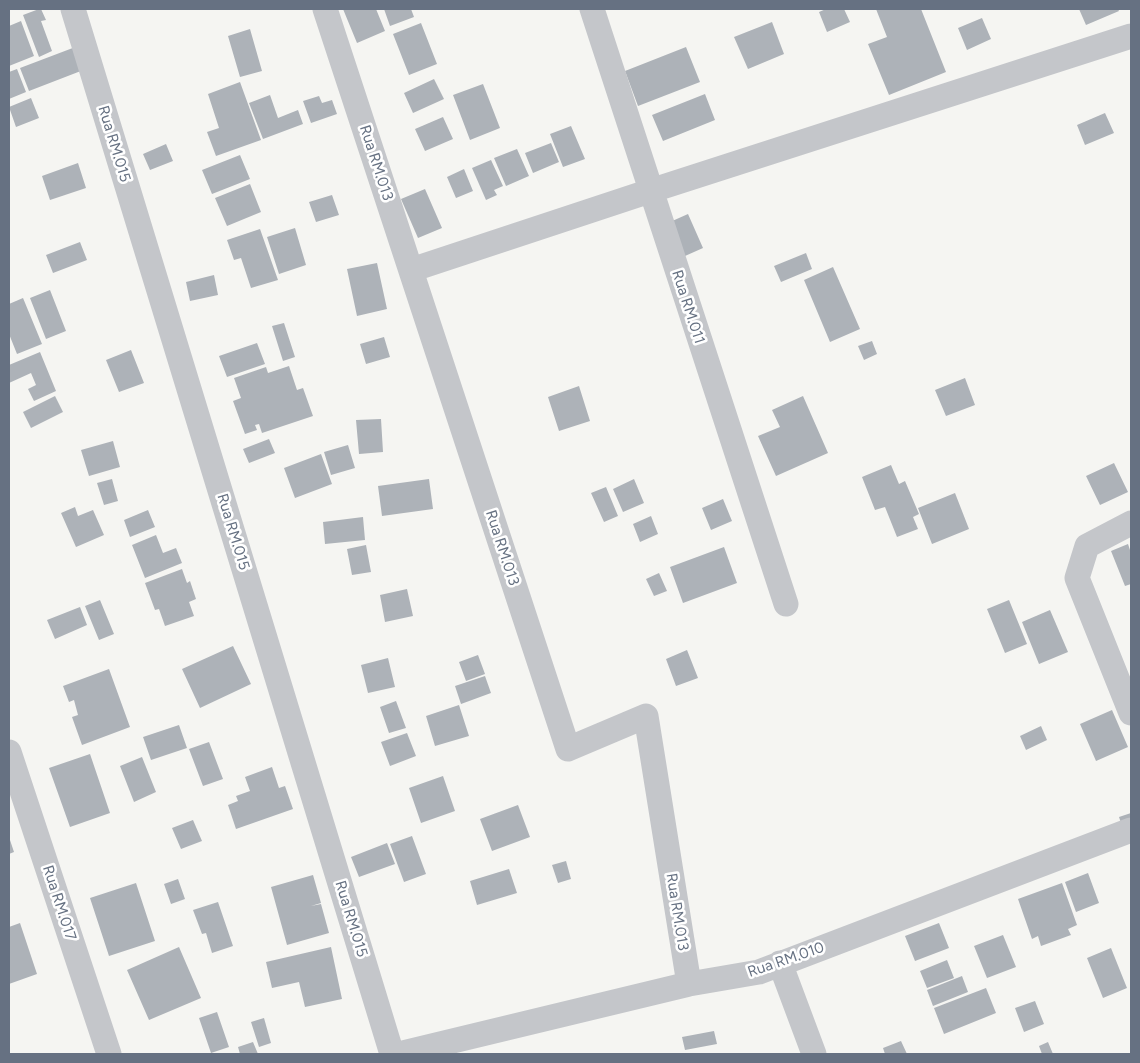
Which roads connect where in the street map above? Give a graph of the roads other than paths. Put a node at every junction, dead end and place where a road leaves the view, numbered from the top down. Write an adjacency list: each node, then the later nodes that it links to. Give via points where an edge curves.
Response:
1 (73, 9): 15 (street, Rua RM.015)
2 (325, 9): 6 (street, Rua RM.013)
3 (592, 9): 5 (street, Rua RM.011)
4 (1131, 36): 5 (street)
5 (650, 191): 6 (street); 8 (street, Rua RM.011)
6 (411, 270): 13 (street, Rua RM.013, via 568,749 646,716)
7 (1131, 524): 9 (street, via 1087,546 1077,578)
8 (786, 604)
9 (1131, 713)
10 (9, 752): 14 (street, Rua RM.017)
11 (1131, 830): 12 (street, Rua RM.010)
12 (780, 963): 13 (street, Rua RM.010, via 759,972); 17 (street)
13 (689, 984): 16 (street, Rua RM.010)
14 (109, 1054)
15 (392, 1054)
16 (399, 1054)
17 (814, 1054)

